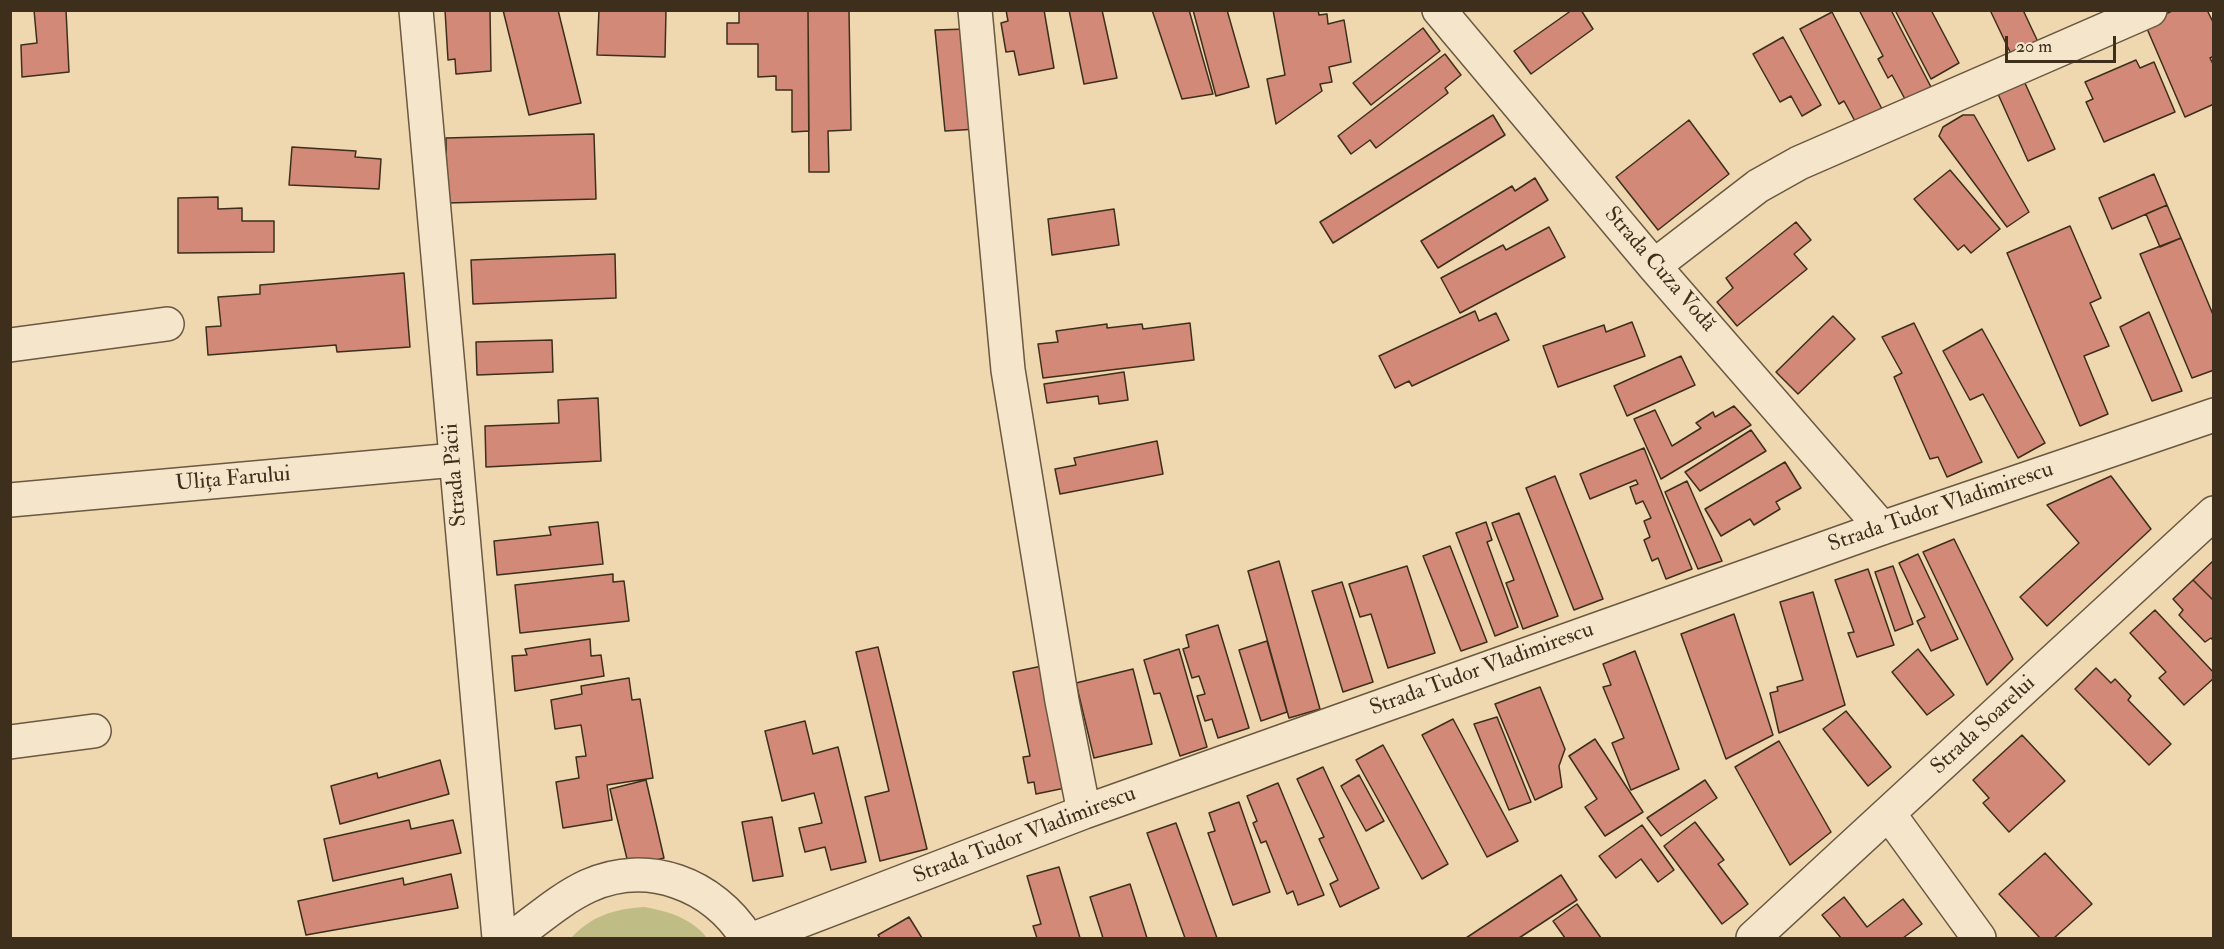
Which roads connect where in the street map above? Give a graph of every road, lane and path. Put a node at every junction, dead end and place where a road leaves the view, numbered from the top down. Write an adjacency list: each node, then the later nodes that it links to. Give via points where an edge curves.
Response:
1 (416, 10): 9 (street, Strada Păcii)
2 (975, 10): 15 (street, via 1008,370)
3 (1439, 10): 5 (street, Strada Cuza Vodă)
4 (2150, 10): 5 (street, via 1799,163 1758,186)
5 (1654, 266): 12 (street, Strada Cuza Vodă)
6 (167, 324): 7 (street)
7 (10, 345)
8 (2214, 416): 12 (street, Strada Tudor Vladimirescu)
9 (455, 460): 10 (street, Ulița Farului); 17 (street, Strada Păcii)
10 (10, 500)
11 (2214, 513): 16 (street, Strada Soarelui)
12 (1882, 528): 15 (street, Strada Tudor Vladimirescu)
13 (94, 731): 14 (street)
14 (10, 742)
15 (1084, 812): 20 (street, Strada Tudor Vladimirescu)
16 (1889, 814): 21 (street, Strada Soarelui); 22 (street)
17 (499, 939)
18 (512, 939): 19 (street, via 588,886 627,875 643,875 682,883 706,895 723,908)
19 (747, 939)
20 (756, 939)
21 (1753, 939)
22 (1979, 939)

